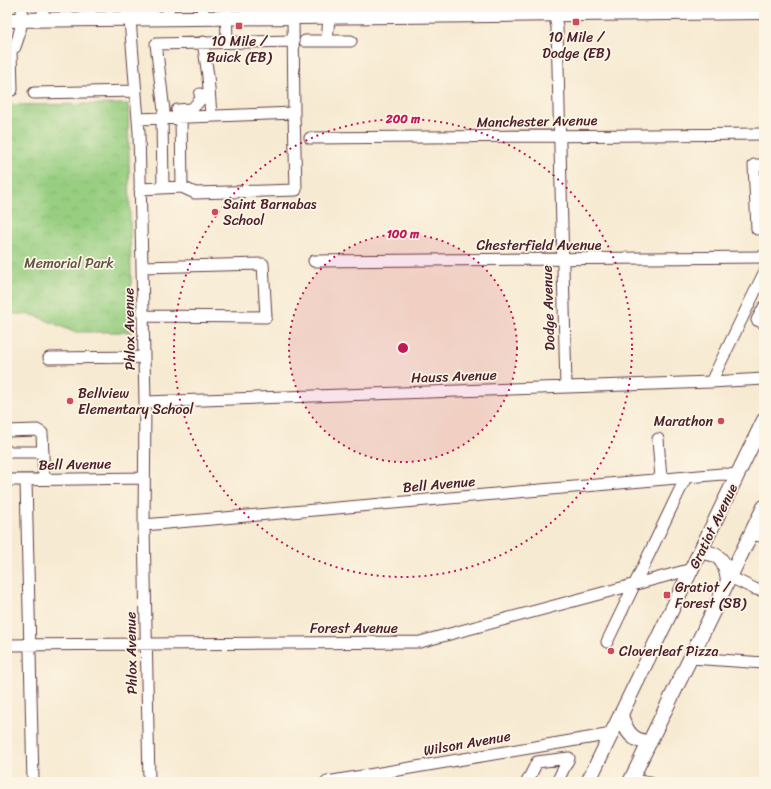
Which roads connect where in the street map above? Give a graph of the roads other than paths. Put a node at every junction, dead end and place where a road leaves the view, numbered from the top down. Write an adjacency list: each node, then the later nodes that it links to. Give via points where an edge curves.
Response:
1 (553, 10): 2 (main road); 5 (main road); 37 (street, Dodge Avenue, via 557,27)
2 (645, 10): 3 (main road)
3 (693, 10): 4 (main road)
4 (726, 10): 9 (main road)
5 (442, 11): 8 (main road)
6 (269, 12): 17 (main road); 18 (main road)
7 (311, 12): 8 (main road); 18 (main road)
8 (330, 12): 22 (street)
9 (764, 12)
10 (22, 13): 11 (main road); 19 (main road); 26 (street, via 17,42 15,47)
11 (43, 13): 12 (main road)
12 (90, 13): 13 (main road)
13 (129, 13): 14 (main road); 29 (street, Phlox Avenue)
14 (150, 13): 15 (main road)
15 (169, 13): 16 (main road)
16 (202, 13): 17 (main road)
17 (226, 13): 20 (street)
18 (293, 17): 21 (street)
19 (7, 20)
20 (227, 41): 21 (street); 24 (street)
21 (293, 41): 32 (street)
22 (328, 41): 23 (street); 25 (street)
23 (351, 41)
24 (203, 42): 27 (street); 31 (street, via 156,44)
25 (306, 42)
26 (9, 50): 28 (street)
27 (208, 76): 31 (street, via 200,91 201,99 192,109); 33 (street)
28 (12, 90)
29 (136, 91): 30 (street); 35 (street, Phlox Avenue)
30 (34, 93)
31 (163, 114): 34 (street); 35 (street); 41 (street)
32 (294, 114): 33 (street); 40 (street, via 296,190 195,193)
33 (211, 115): 34 (street)
34 (181, 117): 40 (street)
35 (138, 119): 43 (street, Phlox Avenue)
36 (764, 134): 37 (street, Manchester Avenue)
37 (559, 136): 38 (street, Manchester Avenue); 48 (street, Dodge Avenue)
38 (310, 138)
39 (764, 165): 42 (street, via 754,166)
40 (182, 187): 41 (street)
41 (163, 188): 43 (street)
42 (760, 188): 44 (street)
43 (140, 189): 49 (street, Phlox Avenue)
44 (760, 210): 45 (street, via 757,229)
45 (764, 228)
46 (764, 257): 48 (street, Chesterfield Avenue)
47 (314, 260): 48 (street, Chesterfield Avenue)
48 (562, 260): 58 (street, Dodge Avenue)
49 (142, 267): 52 (street, Phlox Avenue); 52 (street, via 263,264 266,317)
50 (764, 273): 57 (street)
51 (764, 307): 53 (street, via 758,320)
52 (143, 316): 54 (street, Phlox Avenue)
53 (764, 323)
54 (144, 357): 55 (street); 59 (street, Phlox Avenue)
55 (50, 358)
56 (764, 379): 57 (street, Hauss Avenue)
57 (711, 382): 58 (street, Hauss Avenue)
58 (566, 387): 59 (street, Hauss Avenue)
59 (145, 402): 67 (street, Phlox Avenue)
60 (764, 420): 65 (main road, Gratiot Avenue)
61 (7, 431): 64 (street, via 37,430 42,434)
62 (658, 439): 69 (street)
63 (7, 452): 64 (street)
64 (43, 452): 68 (street)
65 (737, 476): 66 (street, Bell Avenue, via 722,474); 75 (main road, Gratiot Avenue)
66 (686, 477): 69 (street, Bell Avenue); 78 (street)
67 (144, 478): 68 (street, Bell Avenue); 73 (street, Phlox Avenue)
68 (44, 479): 71 (street, Bell Avenue)
69 (661, 479): 73 (street, Bell Avenue)
70 (7, 480): 71 (street, Bell Avenue)
71 (26, 480): 83 (street)
72 (764, 507): 74 (main road)
73 (144, 525): 81 (street, Phlox Avenue)
74 (757, 536): 77 (main road)
75 (700, 553): 76 (main road, Gratiot Avenue); 77 (main road, via 710,553 719,557 725,565)
76 (692, 569): 78 (street, Forest Avenue); 86 (main road, Gratiot Avenue)
77 (729, 579): 79 (street); 84 (main road)
78 (635, 583): 80 (street); 81 (street, Forest Avenue, via 420,642)
79 (764, 591)
80 (607, 642)
81 (146, 644): 83 (street, Forest Avenue); 93 (street, Phlox Avenue)
82 (7, 645): 83 (street, Forest Avenue)
83 (29, 645): 92 (street)
84 (691, 658): 85 (street); 88 (main road)
85 (764, 663)
86 (621, 715): 87 (main road, Gratiot Avenue); 88 (main road, via 626,730 633,738 637,741)
87 (612, 734): 89 (street, Wilson Avenue); 97 (main road, Gratiot Avenue)
88 (650, 742): 91 (main road)
89 (536, 746): 90 (street); 94 (street, Wilson Avenue)
90 (537, 762): 95 (street); 96 (street, via 569,758)
91 (631, 781): 98 (street)
92 (33, 782)
93 (148, 782)
94 (327, 782)
95 (527, 782)
96 (558, 782)
97 (588, 782)
98 (650, 782)

